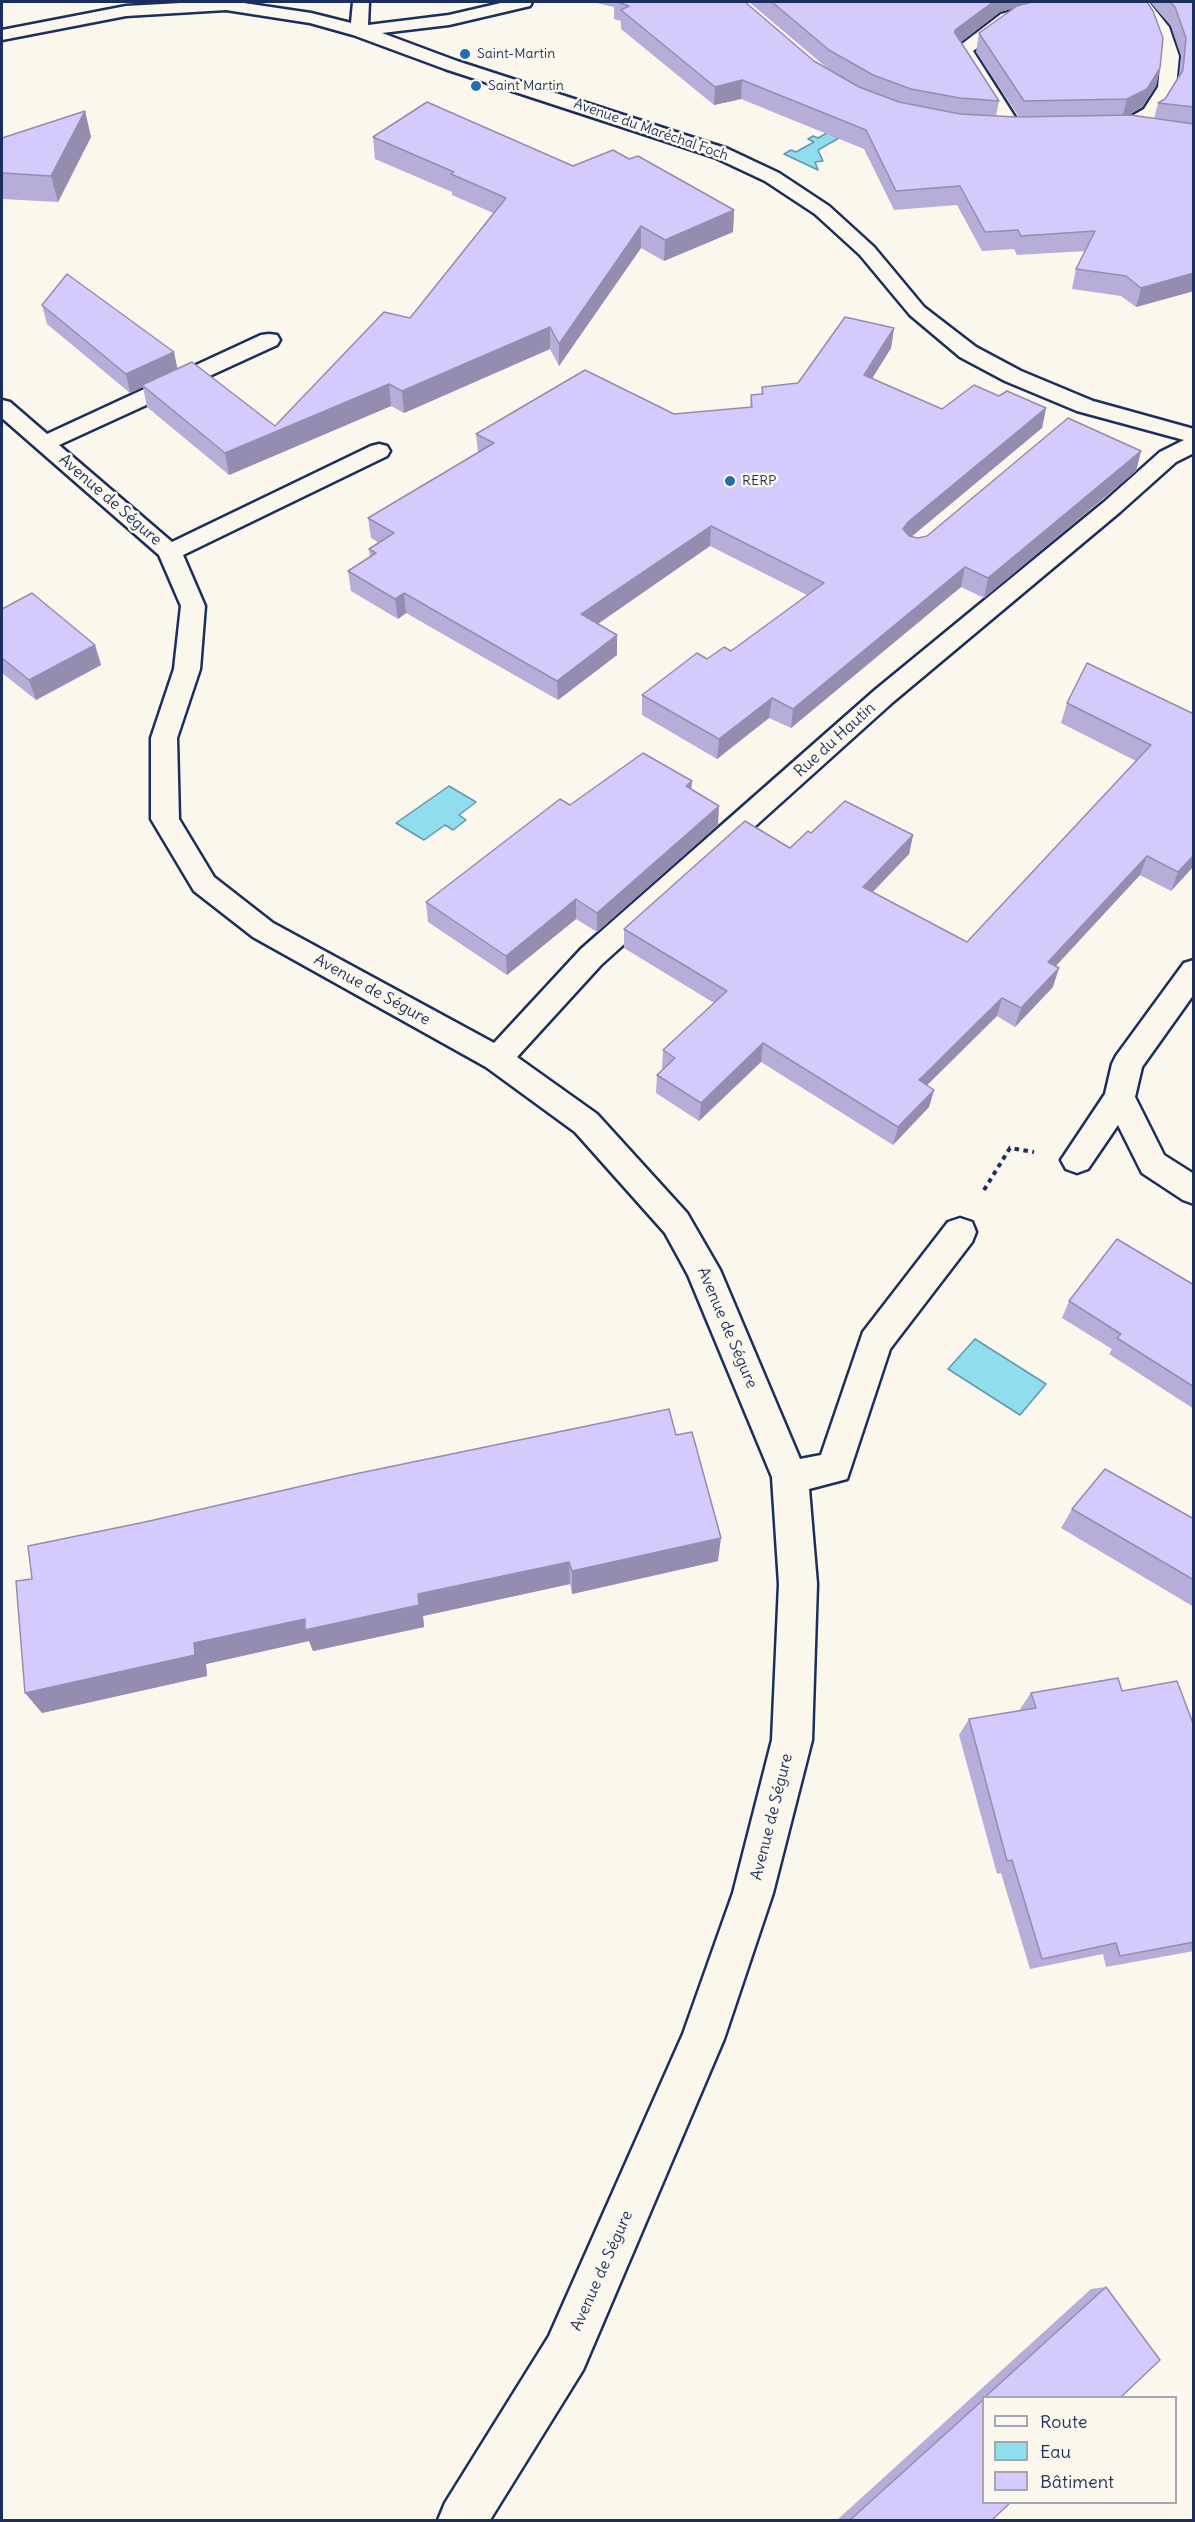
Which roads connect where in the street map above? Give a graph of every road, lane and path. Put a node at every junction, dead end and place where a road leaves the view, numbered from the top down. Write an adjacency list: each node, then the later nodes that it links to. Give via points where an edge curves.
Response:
1 (361, 2): 8 (street)
2 (524, 2): 5 (street)
3 (1062, 2): 14 (street, via 1006,18 963,50)
4 (1141, 2): 11 (street, via 1160,27 1170,56 1167,87 1151,113)
5 (480, 7): 8 (street, via 448,20)
6 (62, 9): 7 (street)
7 (36, 29): 8 (street, Avenue du Maréchal Foch, via 126,11 226,5 311,18); 9 (street, Avenue du Maréchal Foch); 10 (street)
8 (359, 31): 18 (street, Avenue du Maréchal Foch, via 721,153 772,177 829,217 867,251 917,311 968,352 1013,376)
9 (2, 35)
10 (2, 53)
11 (1127, 126): 13 (street); 16 (street)
12 (991, 127): 14 (street)
13 (1082, 127)
14 (1013, 128): 15 (street)
15 (1036, 128)
16 (1160, 131)
17 (269, 340): 22 (street)
18 (1086, 406): 20 (street); 21 (street, Avenue du Maréchal Foch)
19 (2, 407): 22 (street, Avenue de Ségure)
20 (1067, 421)
21 (1194, 436)
22 (45, 443): 25 (street, Avenue de Ségure)
23 (1194, 444): 27 (street, Rue du Hautin, via 1168,457 875,704 591,957)
24 (379, 451): 25 (street)
25 (170, 552): 27 (street, Avenue de Ségure, via 193,606 187,669 164,738 165,819 204,884 262,930)
26 (1194, 970): 28 (street, via 1127,1064)
27 (497, 1059): 32 (street, Avenue de Ségure, via 586,1123 676,1223 703,1270)
28 (1119, 1097): 29 (street); 30 (street, via 1153,1164)
29 (1077, 1160): 31 (path, via 1010,1148)
30 (1194, 1191)
31 (960, 1232): 32 (street, via 875,1342 834,1468)
32 (790, 1477): 33 (street, Avenue de Ségure, via 798,1584 792,1740 753,1893 703,2039 566,2353)
33 (462, 2520)

